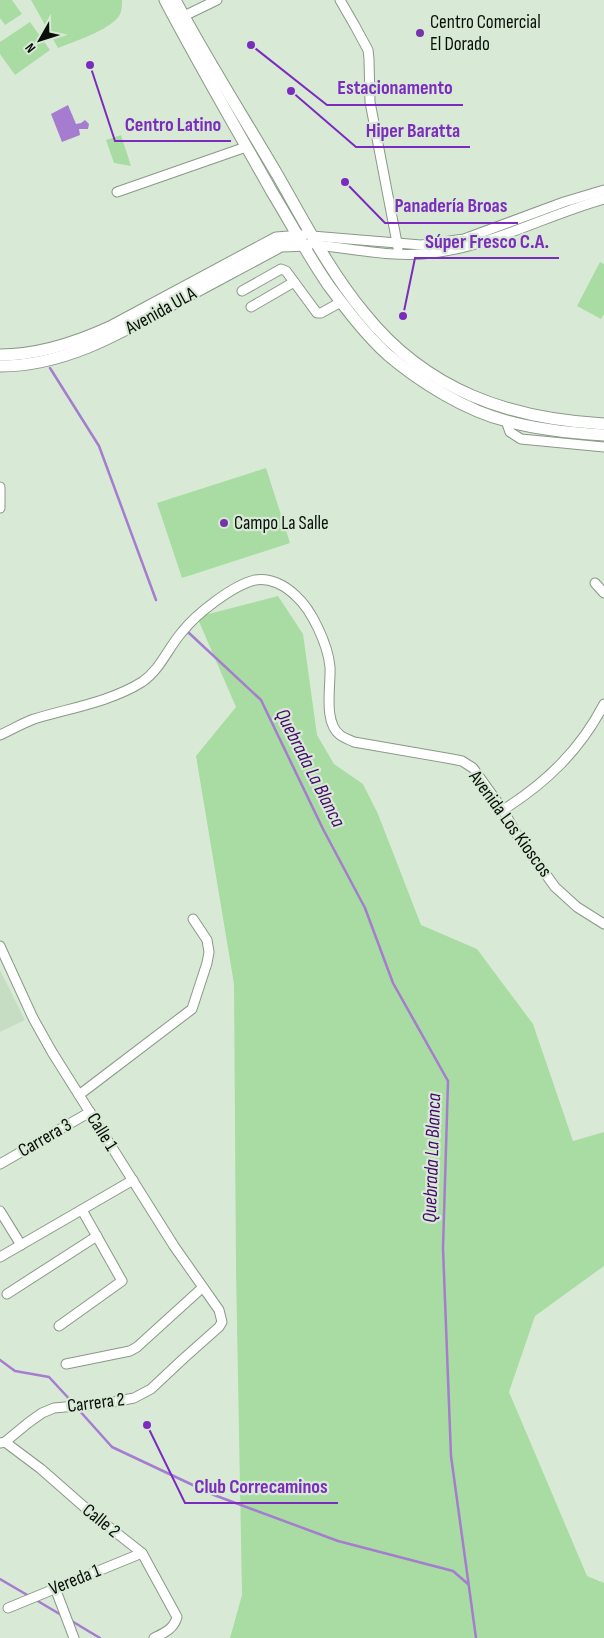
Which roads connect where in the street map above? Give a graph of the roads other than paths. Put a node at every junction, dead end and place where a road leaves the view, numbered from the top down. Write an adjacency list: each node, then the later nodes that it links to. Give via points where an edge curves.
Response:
1 (165, 0): 6 (street)
2 (176, 0): 5 (street)
3 (217, 0): 5 (street)
4 (340, 0): 12 (street, via 368,50 370,102)
5 (184, 16): 11 (street)
6 (246, 147): 8 (street); 10 (street)
7 (604, 190): 12 (street, via 464,239 421,245)
8 (117, 192)
9 (604, 199): 13 (street, via 475,244 430,254)
10 (300, 240): 11 (street, Avenida ULA); 16 (street); 18 (street, Avenida ULA, via 276,238 87,338 38,351); 19 (street, Avenida ULA, via 280,246 94,345 55,359)
11 (314, 240): 12 (street); 13 (street); 21 (street, via 353,299 379,330 398,349 450,386 517,412)
12 (398, 243): 13 (street)
13 (399, 254)
14 (294, 282): 15 (street, via 281,268); 16 (street, via 317,312); 17 (street)
15 (242, 291)
16 (341, 302): 20 (street, via 378,344 410,371 470,408)
17 (251, 307)
18 (0, 355)
19 (0, 366)
20 (506, 421): 22 (street, via 542,429); 23 (street, via 510,432 521,439)
21 (604, 424)
22 (604, 435)
23 (604, 447)
24 (0, 487): 25 (street)
25 (0, 508)
26 (595, 583): 27 (street)
27 (604, 593)
28 (604, 704): 30 (street, via 563,763 529,793)
29 (0, 735): 30 (street, Avenida Los Kioscos, via 32,720 89,704 143,681 193,620 223,596 256,580 273,581 296,595 313,618 330,666 331,719 341,736 354,742 462,762 473,768)
30 (503, 810): 32 (street, Avenida Los Kioscos, via 555,887 577,907)
31 (194, 919): 34 (street, via 207,940 209,952 192,1009)
32 (604, 924)
33 (0, 946): 34 (street, Calle 1, via 33,1018)
34 (79, 1095): 35 (street, Calle 1)
35 (90, 1112): 36 (street, Carrera 3); 37 (street, Calle 1)
36 (0, 1164)
37 (133, 1180): 39 (street); 43 (street, Calle 1)
38 (0, 1210): 41 (street)
39 (82, 1210): 40 (street); 41 (street)
40 (96, 1236): 44 (street); 46 (street, via 122,1281)
41 (21, 1245): 42 (street)
42 (0, 1257)
43 (202, 1288): 45 (street, Calle 1); 47 (street, via 130,1351)
44 (7, 1294)
45 (219, 1310): 48 (street, Carrera 2, via 222,1322 219,1327 151,1389 134,1398 54,1408)
46 (59, 1326)
47 (66, 1364)
48 (2, 1443): 49 (street, Calle 2, via 41,1469)
49 (142, 1553): 50 (street, Vereda 1); 53 (street, Calle 2, via 177,1617 175,1624)
50 (55, 1588): 51 (street, Vereda 1); 52 (street)
51 (8, 1608)
52 (74, 1638)
53 (154, 1638)

